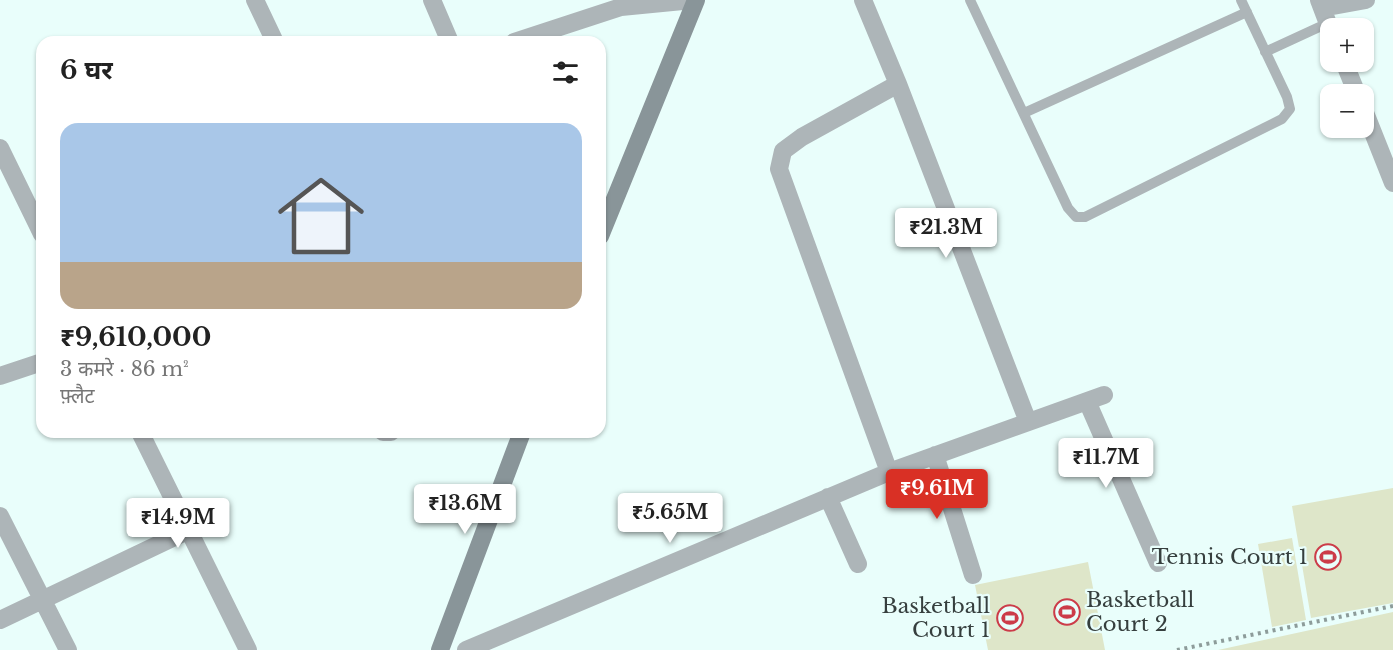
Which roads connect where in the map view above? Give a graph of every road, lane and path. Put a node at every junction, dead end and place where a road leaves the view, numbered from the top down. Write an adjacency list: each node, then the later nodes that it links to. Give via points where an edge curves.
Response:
1 (255, 0): 11 (street)
2 (432, 0): 12 (street)
3 (694, 0): 8 (street); 21 (street)
4 (863, 0): 15 (street)
5 (970, 0): 16 (lane)
6 (1241, 0): 9 (lane)
7 (1366, 0): 10 (street)
8 (620, 3): 13 (street)
9 (1246, 12): 14 (lane); 16 (lane)
10 (1325, 15): 14 (lane)
11 (272, 36)
12 (447, 36)
13 (530, 36)
14 (1265, 52): 16 (lane, via 1290,109 1282,119 1085,217 1076,217 1068,208)
15 (898, 84): 24 (street); 28 (street, via 802,137 783,151 779,169)
16 (1024, 113)
17 (1374, 135): 19 (street)
18 (0, 148): 20 (street)
19 (1393, 183)
20 (36, 218)
21 (606, 221)
22 (36, 364): 23 (street)
23 (0, 376)
24 (1028, 422): 27 (street); 32 (street, via 1095,398)
25 (143, 438): 31 (street)
26 (520, 438): 40 (street)
27 (935, 455): 28 (street); 34 (street)
28 (889, 472): 29 (street)
29 (828, 497): 33 (street); 41 (street)
30 (0, 516): 35 (street)
31 (189, 530): 35 (street); 39 (street)
32 (1158, 562)
33 (858, 564)
34 (973, 575)
35 (43, 600): 37 (street); 38 (street)
36 (1393, 606): 42 (path)
37 (0, 620)
38 (68, 650)
39 (248, 650)
40 (441, 650)
41 (466, 650)
42 (1177, 650)

